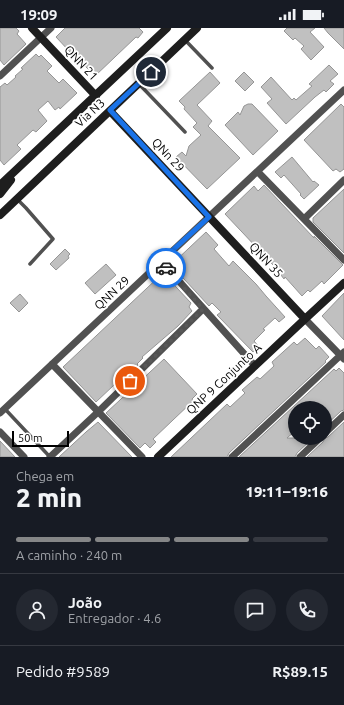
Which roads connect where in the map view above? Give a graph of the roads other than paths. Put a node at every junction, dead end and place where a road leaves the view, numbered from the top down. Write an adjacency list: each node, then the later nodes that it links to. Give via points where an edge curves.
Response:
1 (32, 28): 6 (street, QNN 21)
2 (51, 28): 6 (street)
3 (167, 28): 13 (street)
4 (189, 28): 9 (street, via 169,47)
5 (197, 28): 7 (street, Via N3)
6 (41, 38): 10 (street); 13 (street, QNN 21)
7 (185, 39): 8 (lane); 9 (street, Via N3)
8 (212, 68)
9 (151, 72): 11 (street, Via N3)
10 (0, 76)
11 (139, 84): 14 (street, Via N3); 15 (lane)
12 (344, 90): 17 (street, QNN 29)
13 (96, 96): 16 (street)
14 (110, 110): 21 (street, Via N3); 23 (street, QNn 29)
15 (185, 132)
16 (26, 161): 19 (street); 20 (street)
17 (258, 172): 23 (street, QNN 29); 24 (street)
18 (344, 180): 24 (street)
19 (0, 185)
20 (0, 194)
21 (17, 199): 22 (street, Via N3); 27 (lane, via 53,239)
22 (0, 215)
23 (209, 217): 26 (street, QNN 29); 30 (street, QNN 35)
24 (304, 219): 25 (street)
25 (344, 260)
26 (161, 261): 29 (street); 32 (street, QNN 29)
27 (30, 264)
28 (344, 283): 30 (street, QNP 9 Conjunto A)
29 (203, 309): 33 (street); 35 (street)
30 (305, 319): 31 (street); 33 (street, QNP 9 Conjunto A)
31 (343, 356): 44 (street)
32 (52, 364): 34 (street, QNN 29); 35 (street)
33 (255, 366): 43 (street, QNP 9 Conjunto A)
34 (2, 411): 41 (lane)
35 (98, 412): 41 (street); 42 (street)
36 (344, 415): 37 (street)
37 (332, 426)
38 (0, 432): 40 (street)
39 (313, 445): 45 (street)
40 (24, 457)
41 (50, 457)
42 (142, 457)
43 (158, 457)
44 (232, 457)
45 (300, 457)

